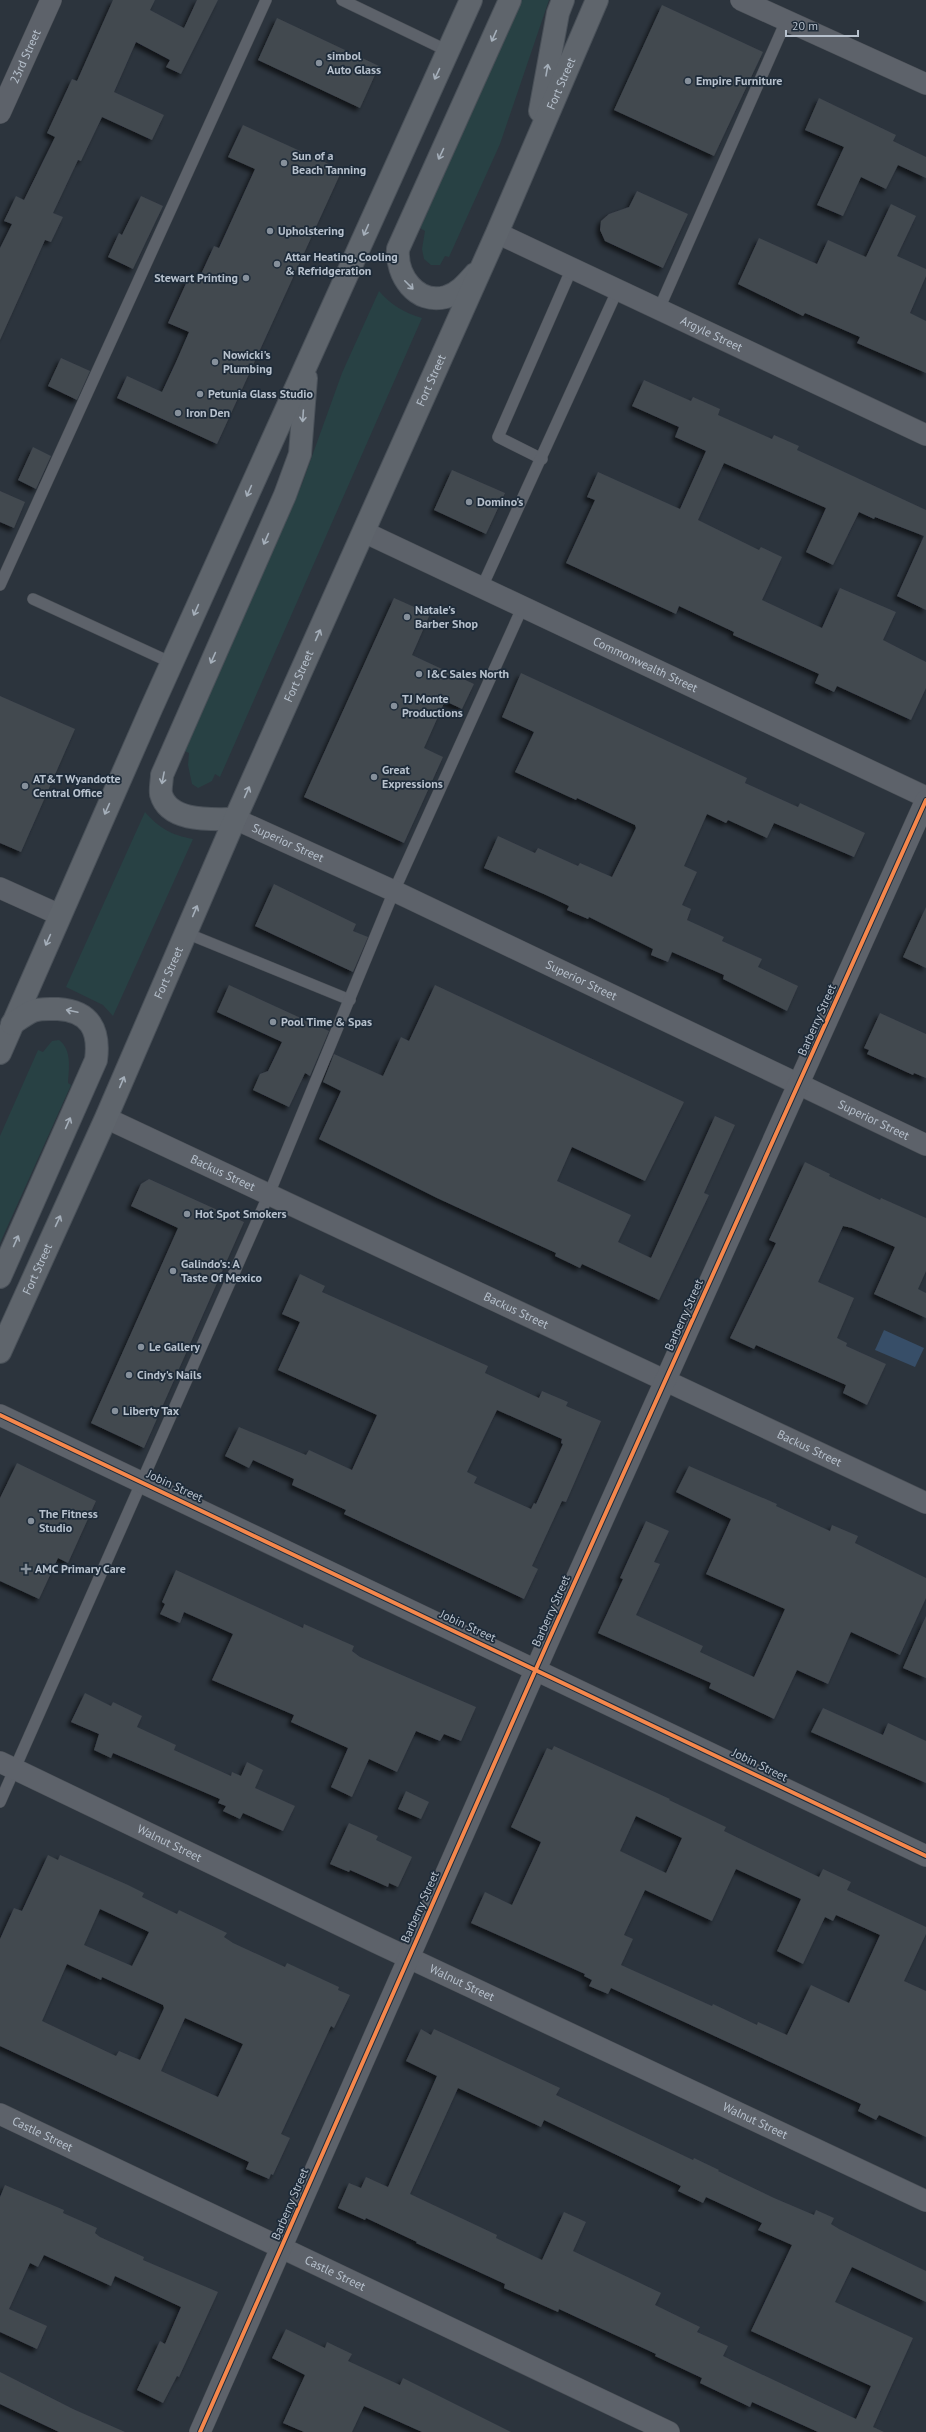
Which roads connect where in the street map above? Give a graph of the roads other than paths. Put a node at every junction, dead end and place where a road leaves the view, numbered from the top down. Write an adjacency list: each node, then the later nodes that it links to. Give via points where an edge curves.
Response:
1 (51, 0): 12 (street, 23rd Street)
2 (266, 0): 23 (lane)
3 (342, 0): 10 (lane)
4 (471, 0): 10 (main road)
5 (510, 0): 15 (main road, one-way to 15, via 398,249 397,261 406,283 413,290 433,297 446,297 455,293)
6 (564, 0): 13 (main road, one-way to 6, via 558,13)
7 (597, 0): 13 (main road, Fort Street)
8 (741, 0): 9 (street)
9 (786, 21): 11 (street); 18 (lane)
10 (448, 50): 19 (main road, one-way to 19)
11 (926, 84)
12 (0, 112)
13 (533, 150): 14 (main road, Fort Street)
14 (497, 233): 15 (main road, Fort Street); 16 (street, Argyle Street)
15 (482, 266): 22 (main road, Fort Street)
16 (572, 268): 17 (street, Argyle Street); 21 (lane, via 498,437)
17 (618, 289): 18 (street, Argyle Street); 21 (lane)
18 (659, 309): 20 (street, Argyle Street)
19 (307, 363): 27 (main road, one-way to 27); 29 (main road, one-way to 29, via 300,454 285,495 162,775 161,793 164,802 176,812 190,817)
20 (926, 435)
21 (542, 459): 24 (lane)
22 (364, 532): 24 (street, Commonwealth Street); 29 (main road, Fort Street, one-way to 22)
23 (0, 585)
24 (482, 587): 26 (street, Commonwealth Street)
25 (33, 599): 27 (lane)
26 (523, 606): 28 (street, Commonwealth Street); 31 (lane)
27 (172, 663): 32 (main road, one-way to 32)
28 (926, 799): 37 (street, Barberry Street)
29 (235, 819): 31 (street, Superior Street); 33 (main road, Fort Street, one-way to 29)
30 (0, 888): 32 (street)
31 (394, 892): 34 (lane); 37 (street, Superior Street)
32 (60, 915): 35 (main road, one-way to 35)
33 (186, 933): 34 (lane); 38 (main road, Fort Street, one-way to 33)
34 (350, 1000): 40 (lane)
35 (12, 1024): 36 (main road); 41 (main road, one-way to 35, via 96,1060 97,1048 92,1023 82,1014 45,1009 33,1011)
36 (0, 1053)
37 (798, 1085): 39 (street, Superior Street); 43 (street, Barberry Street)
38 (106, 1118): 40 (street, Backus Street); 42 (main road, Fort Street, one-way to 38)
39 (926, 1145)
40 (269, 1194): 43 (street, Backus Street); 45 (lane)
41 (0, 1277)
42 (0, 1352)
43 (666, 1380): 46 (street, Backus Street); 47 (street, Barberry Street)
44 (0, 1415): 45 (street, Jobin Street)
45 (142, 1482): 47 (street, Jobin Street); 48 (lane)
46 (926, 1503)
47 (536, 1670): 50 (street, Jobin Street); 51 (street, Barberry Street)
48 (7, 1765): 49 (lane); 51 (street, Walnut Street)
49 (0, 1802)
50 (926, 1856)
51 (409, 1957): 53 (street, Walnut Street); 54 (street, Barberry Street)
52 (0, 2114): 54 (street, Castle Street)
53 (926, 2201)
54 (282, 2248): 55 (street, Barberry Street); 56 (street, Castle Street)
55 (200, 2432)
56 (669, 2432)

